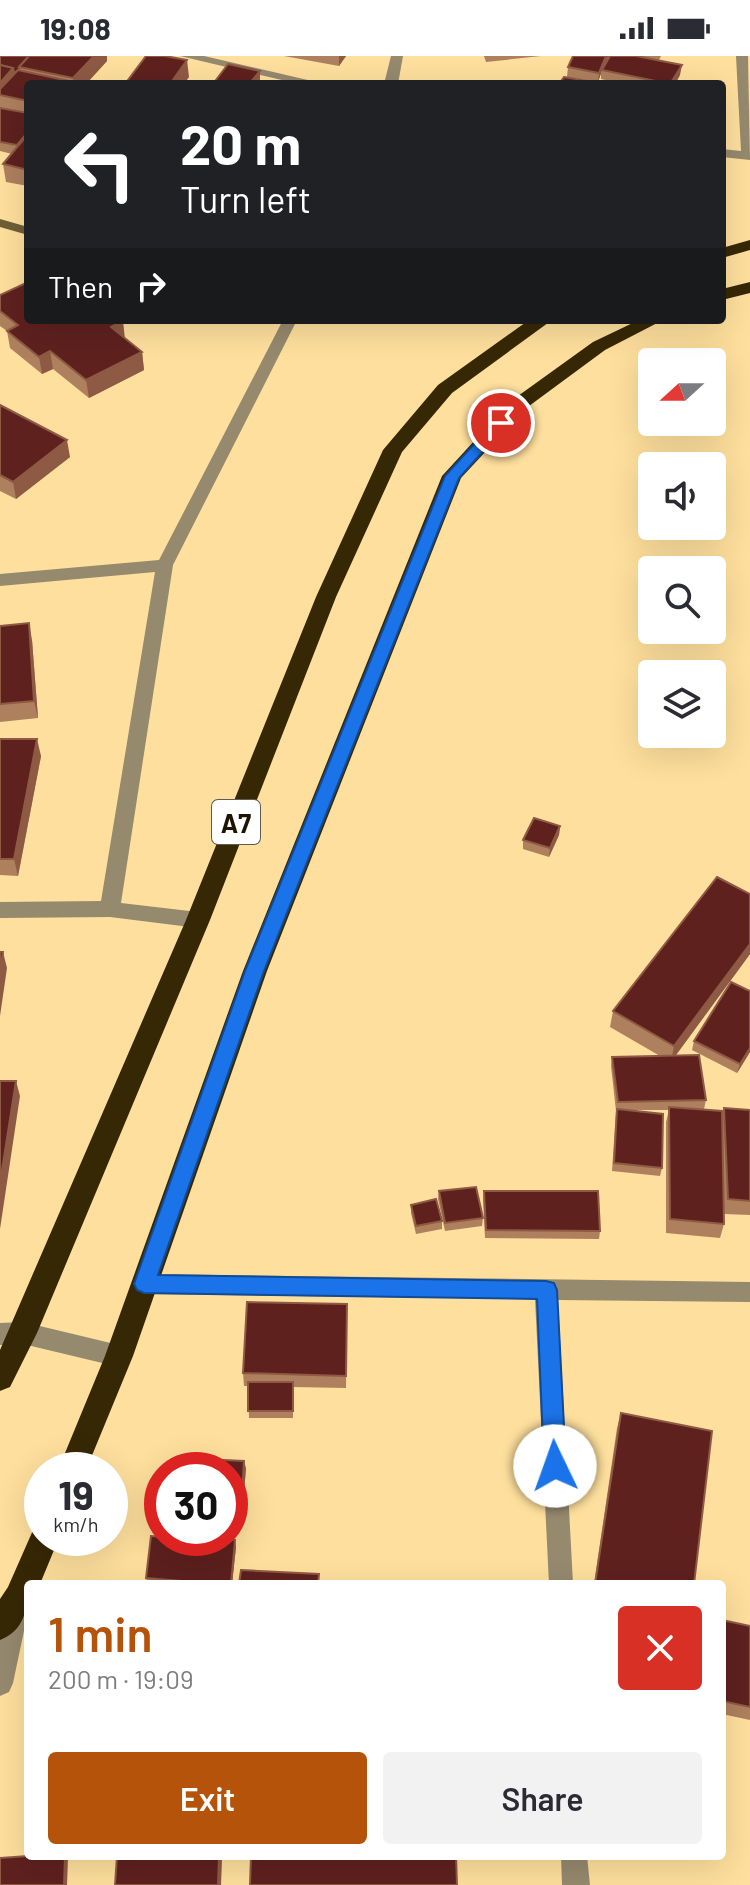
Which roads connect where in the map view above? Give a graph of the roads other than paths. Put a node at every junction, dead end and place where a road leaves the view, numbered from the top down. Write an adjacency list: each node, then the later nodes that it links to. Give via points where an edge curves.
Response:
1 (186, 56): 4 (street)
2 (397, 56): 5 (street)
3 (742, 56): 7 (street)
4 (299, 80)
5 (392, 80)
6 (726, 153): 7 (street)
7 (749, 156)
8 (0, 223): 9 (main road)
9 (24, 230)
10 (750, 245): 11 (highway)
11 (726, 252)
12 (750, 287): 13 (highway)
13 (726, 294)
14 (288, 324): 17 (street)
15 (535, 324): 21 (highway, A7, via 445,389 393,450 326,597)
16 (646, 324): 22 (highway, A7, via 599,346 518,405 452,476 255,971)
17 (165, 565): 18 (street); 19 (street)
18 (0, 580)
19 (110, 909): 20 (street); 21 (street)
20 (0, 910)
21 (198, 920): 25 (highway, A7)
22 (144, 1284): 23 (street); 26 (highway, A7)
23 (546, 1290): 24 (street); 31 (street)
24 (750, 1292)
25 (11, 1333): 26 (street); 27 (highway, A7)
26 (119, 1356): 28 (highway, A7)
27 (0, 1378)
28 (79, 1452)
29 (36, 1556): 30 (highway)
30 (26, 1580)
31 (561, 1580)
32 (24, 1586): 33 (highway)
33 (19, 1598): 34 (highway); 35 (street)
34 (0, 1625)
35 (0, 1683)
36 (574, 1860): 37 (street)
37 (576, 1885)

